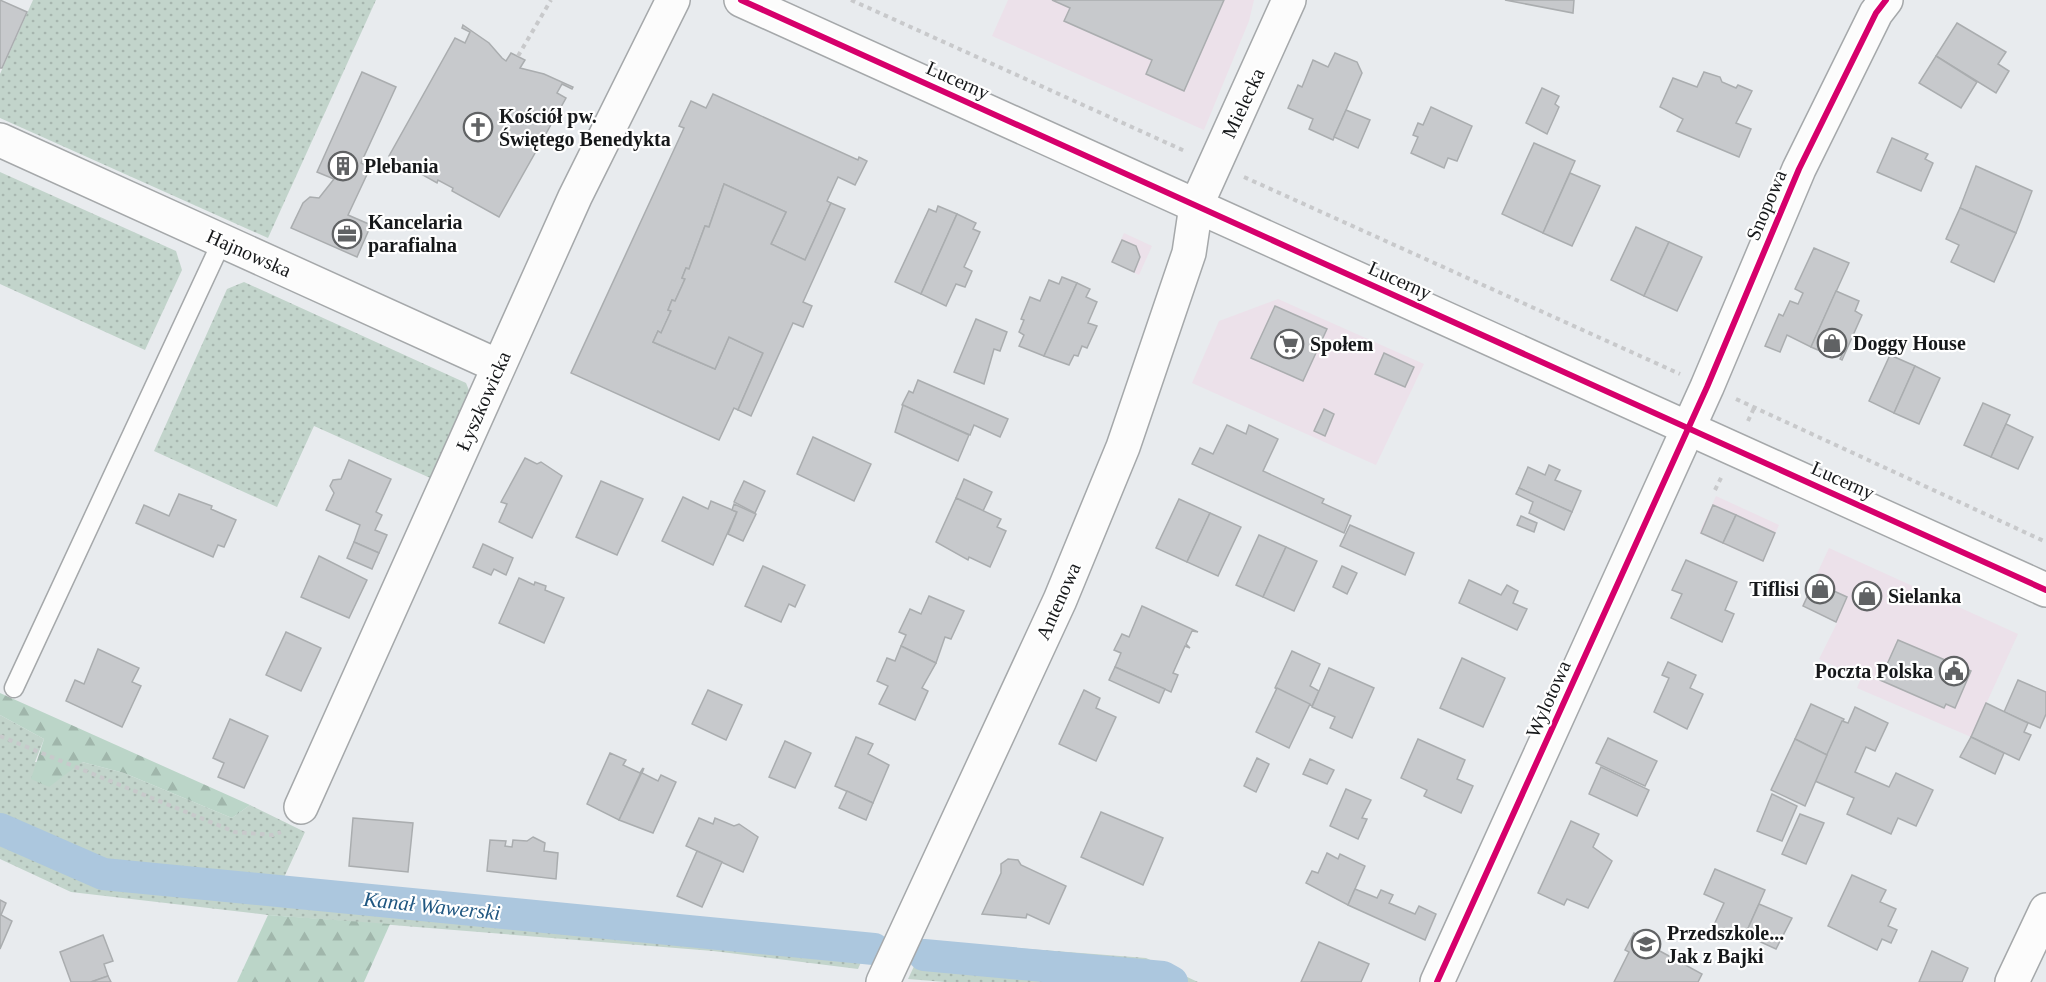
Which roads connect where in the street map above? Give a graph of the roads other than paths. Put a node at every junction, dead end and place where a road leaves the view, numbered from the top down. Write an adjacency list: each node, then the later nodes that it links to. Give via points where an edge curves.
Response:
1 (673, 0): 8 (street, Łyszkowicka, via 613,118)
2 (741, 0): 6 (street, Lucerny)
3 (1289, 0): 6 (street, Mielecka)
4 (1886, 0): 9 (street, Snopowa, via 1799,169)
5 (0, 140): 7 (street, Hajnowska)
6 (1196, 206): 9 (street, Lucerny); 14 (street, Antenowa, via 1189,253 1123,447 1060,600)
7 (222, 241): 8 (street, Hajnowska); 11 (lane)
8 (498, 366): 12 (street, Łyszkowicka)
9 (1688, 428): 10 (street, Lucerny); 15 (street, Wylotowa)
10 (2046, 590)
11 (14, 688)
12 (301, 807)
13 (2046, 910): 16 (street)
14 (883, 982)
15 (1437, 982)
16 (2012, 982)

